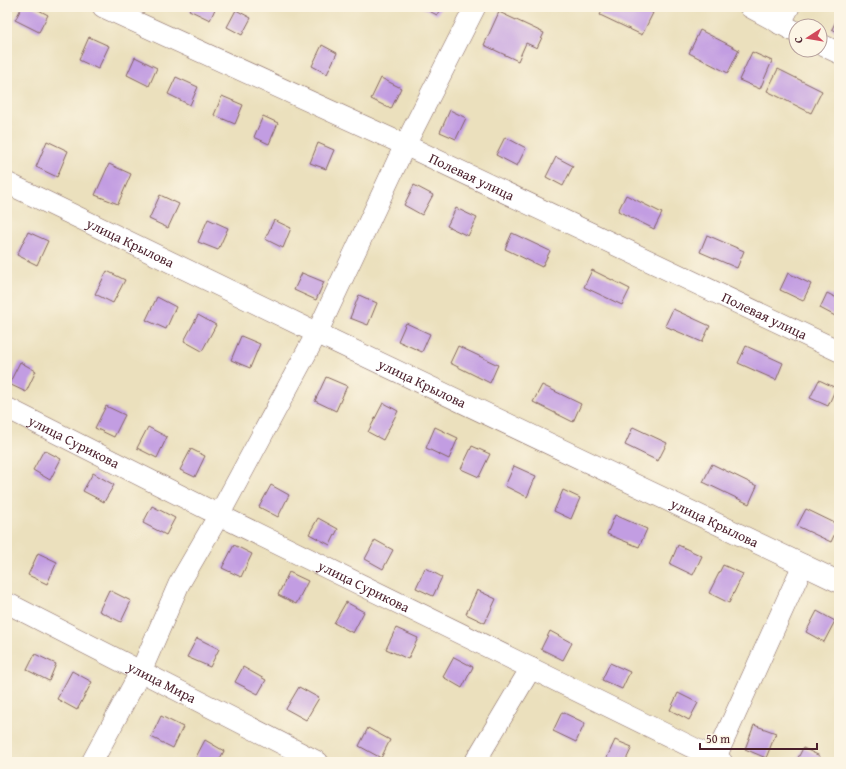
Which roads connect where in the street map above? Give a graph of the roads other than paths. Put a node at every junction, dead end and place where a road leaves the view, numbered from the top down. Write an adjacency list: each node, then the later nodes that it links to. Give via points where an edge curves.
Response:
1 (103, 7): 7 (street, Полевая улица)
2 (475, 7): 7 (street)
3 (758, 8): 4 (street)
4 (788, 21)
5 (828, 48): 6 (street)
6 (839, 53)
7 (406, 145): 9 (street); 10 (street, Полевая улица)
8 (7, 183): 9 (street, улица Крылова)
9 (317, 333): 12 (street); 13 (street, улица Крылова)
10 (839, 352)
11 (7, 408): 12 (street, улица Сурикова)
12 (219, 515): 16 (street, улица Сурикова); 17 (street, via 179,584)
13 (803, 565): 14 (street, улица Крылова); 18 (street)
14 (839, 582)
15 (7, 603): 17 (street, улица Мира)
16 (531, 668): 18 (street, улица Сурикова); 21 (street)
17 (141, 671): 19 (street); 20 (street, улица Мира)
18 (718, 760)
19 (92, 762)
20 (318, 762)
21 (475, 762)

